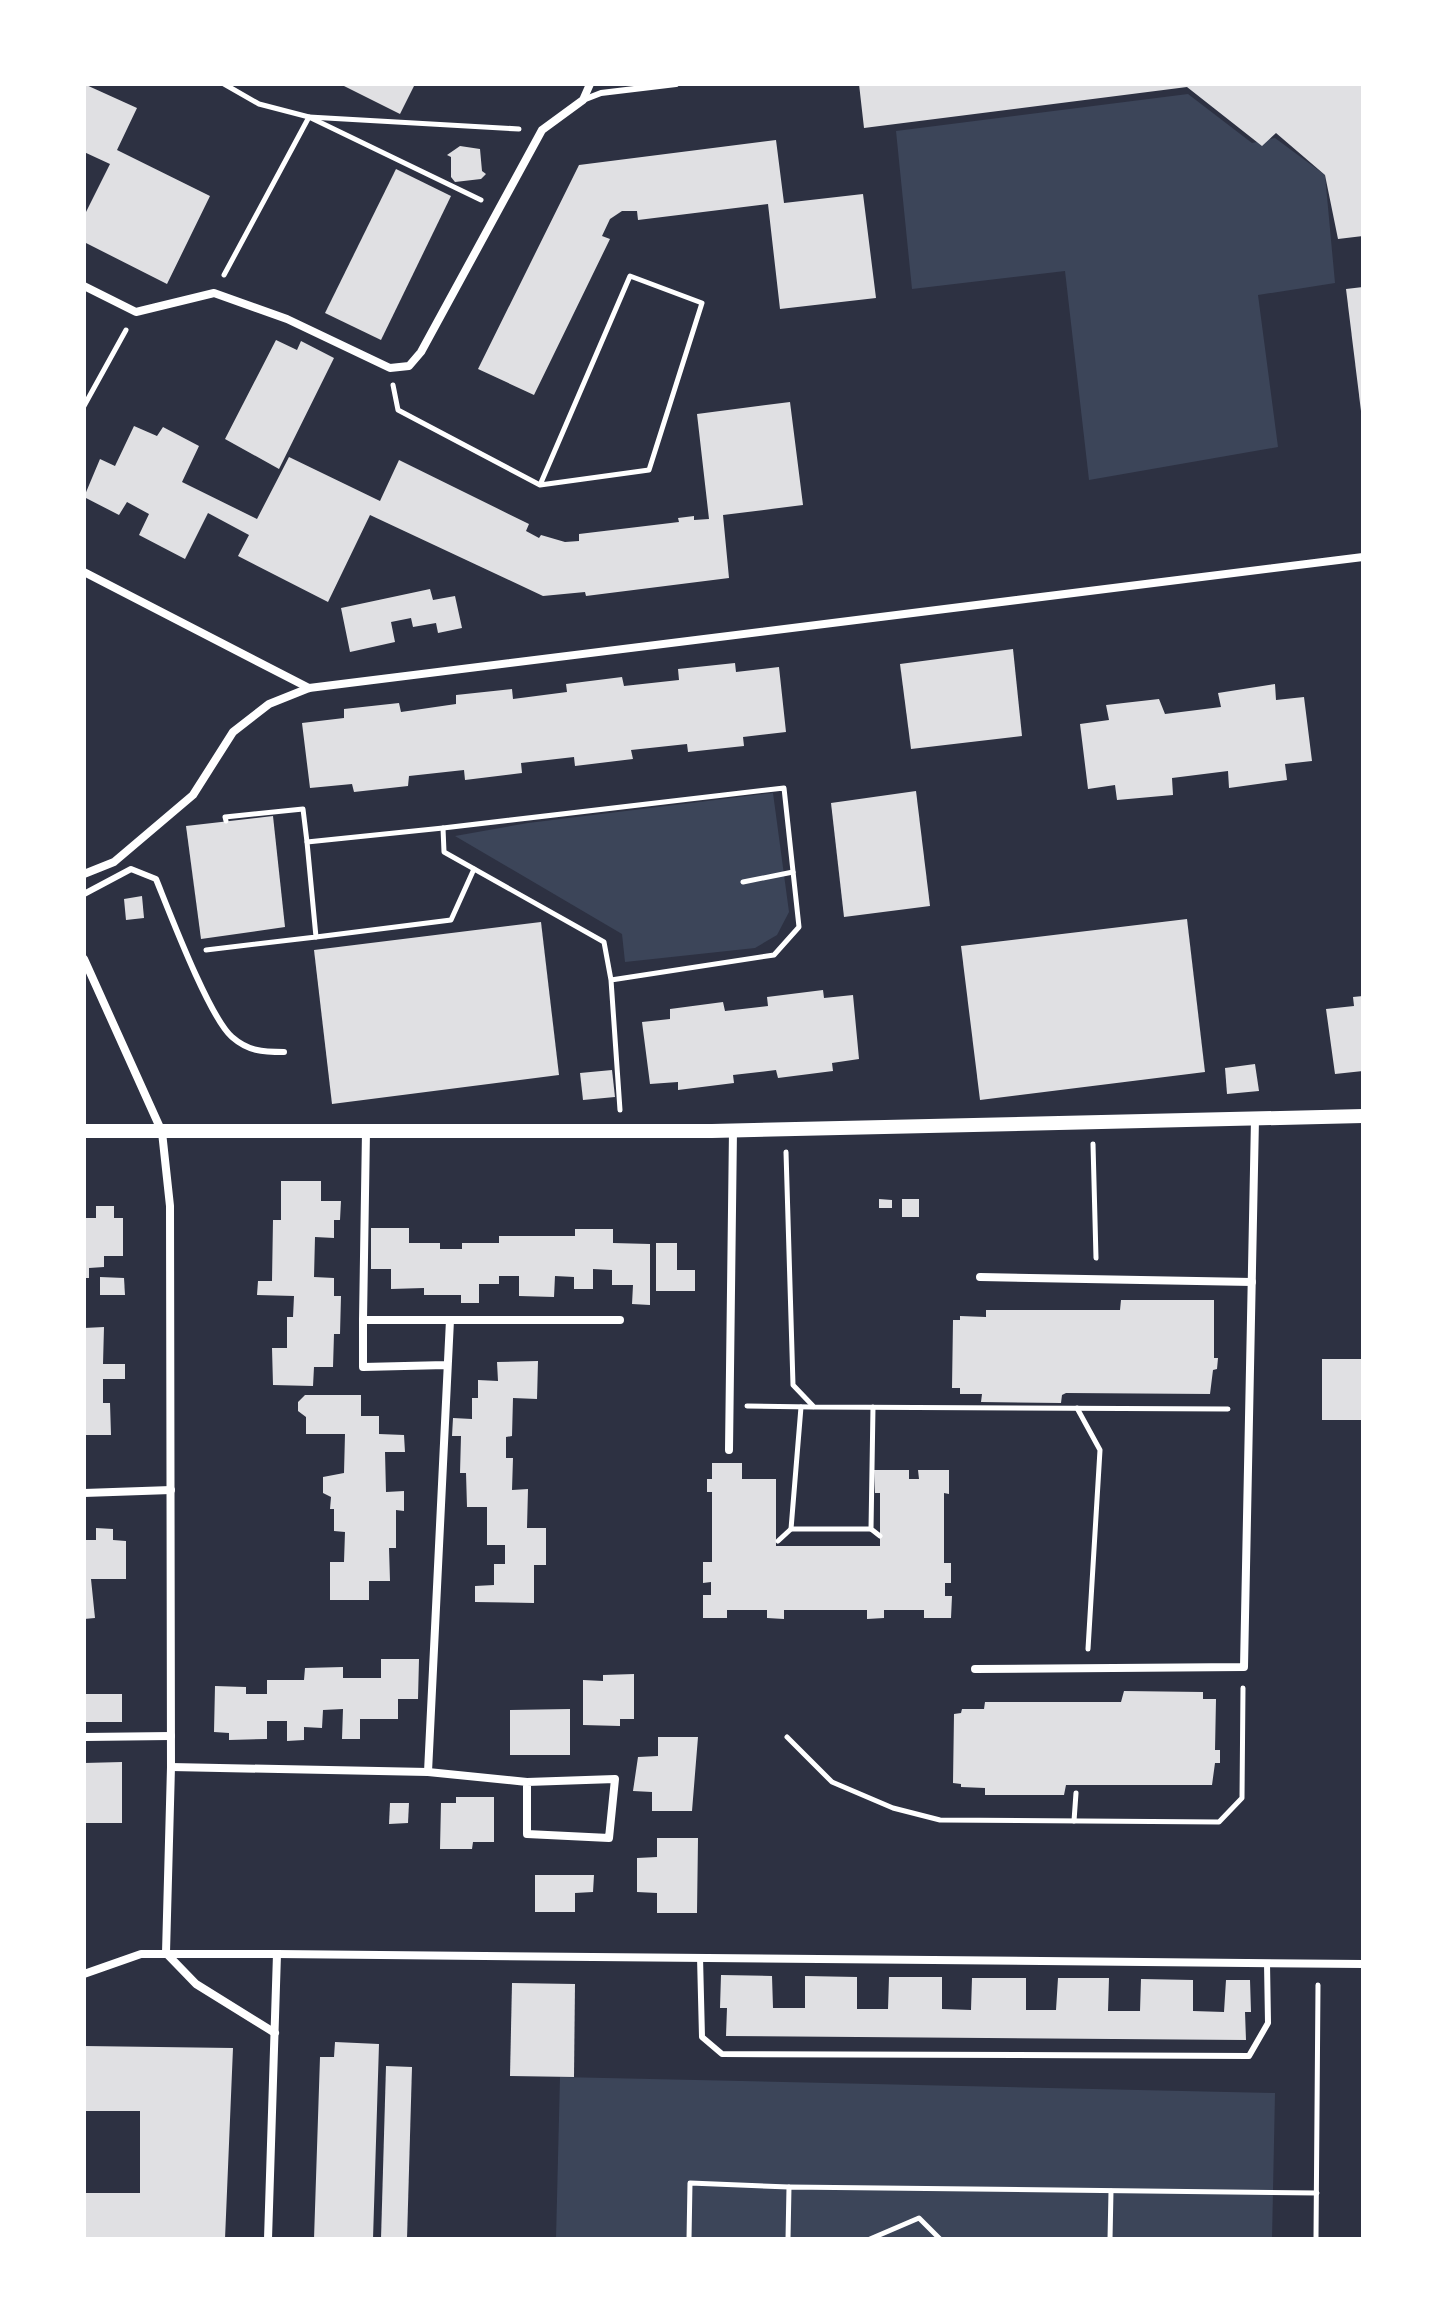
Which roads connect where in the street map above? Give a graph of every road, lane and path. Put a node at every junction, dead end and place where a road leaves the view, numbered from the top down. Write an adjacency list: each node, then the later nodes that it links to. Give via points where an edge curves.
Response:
1 (224, 84): 5 (path, via 259,104)
2 (590, 84): 4 (street)
3 (676, 84): 4 (lane)
4 (583, 100): 6 (street)
5 (309, 117): 6 (path); 7 (path); 9 (path)
6 (542, 130): 7 (street)
7 (499, 208): 11 (street, via 421,352 409,366)
8 (84, 286): 10 (street)
9 (214, 293): 10 (street); 11 (street, via 287,319)
10 (136, 312): 12 (path)
11 (390, 368): 13 (path, via 398,410)
12 (84, 406)
13 (540, 485): 13 (path, via 649,470 702,303 630,276)
14 (1363, 557): 16 (street)
15 (84, 572): 16 (street)
16 (309, 688): 22 (street, via 269,704 233,732 193,795 114,862)
17 (226, 821): 19 (path, via 225,817 303,809)
18 (443, 828): 19 (path); 20 (path, via 444,852); 21 (path, via 784,788)
19 (307, 842): 25 (path)
20 (474, 869): 25 (path, via 451,920); 28 (path, via 604,942)
21 (793, 872): 23 (path); 28 (path, via 799,927 774,955)
22 (84, 874)
23 (743, 882)
24 (84, 894): 26 (lane, via 131,869 156,879)
25 (316, 937): 26 (path)
26 (187, 952): 29 (lane, via 229,1035 255,1052)
27 (84, 959): 38 (street)
28 (611, 980): 37 (path)
29 (284, 1052)
30 (1363, 1116): 31 (street)
31 (1255, 1119): 32 (street); 41 (street)
32 (1093, 1122): 34 (street); 40 (path)
33 (733, 1129): 34 (street); 37 (street); 46 (street)
34 (785, 1130): 48 (path, via 793,1385)
35 (84, 1131): 38 (street)
36 (366, 1131): 37 (street); 38 (street); 42 (street)
37 (622, 1131)
38 (162, 1132): 53 (street, via 170,1206)
39 (980, 1277): 40 (street)
40 (1097, 1279): 41 (street)
41 (1252, 1282): 51 (street)
42 (363, 1320): 43 (street); 45 (street, via 363,1367)
43 (450, 1320): 44 (street); 45 (street)
44 (620, 1320)
45 (446, 1365): 66 (street)
46 (729, 1406): 47 (path); 52 (street)
47 (801, 1407): 48 (path); 55 (path)
48 (814, 1407): 49 (path)
49 (873, 1407): 50 (path); 56 (path)
50 (1077, 1408): 51 (path); 61 (path, via 1100,1450)
51 (1249, 1409): 59 (street)
52 (729, 1450)
53 (171, 1490): 54 (street); 62 (street)
54 (84, 1493)
55 (791, 1529): 56 (path); 58 (path)
56 (871, 1529): 57 (path)
57 (880, 1536)
58 (778, 1541)
59 (1244, 1667): 61 (street); 69 (path, via 1242,1798 1219,1822)
60 (975, 1669): 61 (street)
61 (1087, 1669)
62 (171, 1736): 63 (street); 65 (street)
63 (84, 1737)
64 (787, 1737): 69 (path, via 832,1782 893,1808 940,1820)
65 (171, 1767): 66 (street); 70 (street)
66 (428, 1772): 67 (street)
67 (527, 1782): 67 (street, via 615,1779 609,1838 527,1834)
68 (1076, 1793): 69 (path)
69 (1074, 1821)
70 (166, 1953): 71 (street); 76 (street, via 141,1954); 77 (street, via 196,1984)
71 (277, 1954): 72 (street); 77 (street)
72 (700, 1957): 73 (street); 73 (lane, via 702,2037 722,2054 1249,2056 1268,2023)
73 (1267, 1963): 74 (street)
74 (1319, 1964): 75 (street); 80 (path)
75 (1363, 1964)
76 (84, 1974)
77 (275, 2033): 81 (street)
78 (789, 2187): 79 (path); 82 (path, via 690,2183); 83 (path)
79 (1111, 2191): 80 (path); 86 (path)
80 (1317, 2193): 87 (path)
81 (268, 2239)
82 (689, 2239)
83 (788, 2239)
84 (870, 2239): 85 (path, via 919,2218)
85 (940, 2239)
86 (1110, 2239)
87 (1316, 2239)

